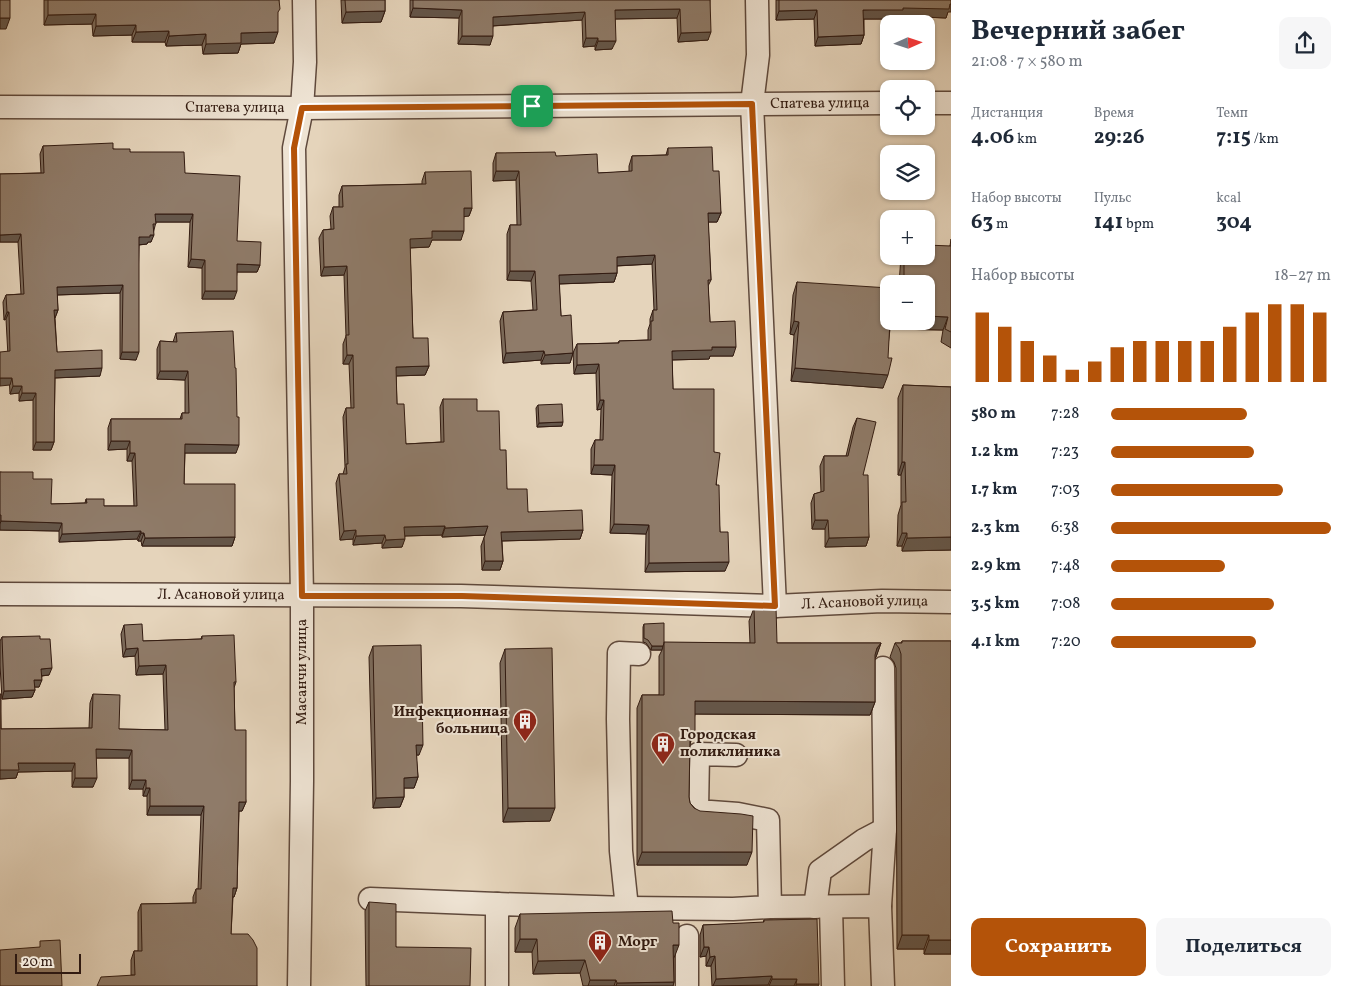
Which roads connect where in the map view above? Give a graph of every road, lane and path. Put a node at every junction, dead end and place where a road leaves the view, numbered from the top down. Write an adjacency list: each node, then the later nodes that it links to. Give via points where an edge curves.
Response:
1 (304, 0): 8 (street, Масанчи улица)
2 (757, 0): 6 (street, via 758,55)
3 (880, 103): 6 (street, Спатева улица)
4 (935, 103): 5 (street)
5 (951, 103)
6 (752, 104): 8 (street, Спатева улица); 12 (street)
7 (0, 107): 8 (street, Спатева улица)
8 (302, 108): 10 (street, Масанчи улица, via 294,148)
9 (0, 594): 10 (street, Л. Асановой улица)
10 (302, 596): 12 (street, Л. Асановой улица, via 462,596); 24 (street, Масанчи улица)
11 (951, 602): 12 (street, Л. Асановой улица)
12 (775, 606)
13 (639, 654): 21 (street, via 619,653 621,851)
14 (883, 668): 16 (street)
15 (736, 755): 22 (street, via 698,754 697,811 768,820)
16 (885, 829): 19 (street); 20 (street, via 820,871)
17 (370, 899): 18 (street)
18 (497, 904): 21 (street); 25 (street)
19 (880, 906): 20 (street); 28 (street)
20 (823, 907): 22 (street); 27 (street)
21 (627, 908): 22 (street)
22 (770, 908)
23 (687, 936): 26 (street)
24 (299, 986)
25 (497, 986)
26 (687, 986)
27 (833, 986)
28 (883, 986)

